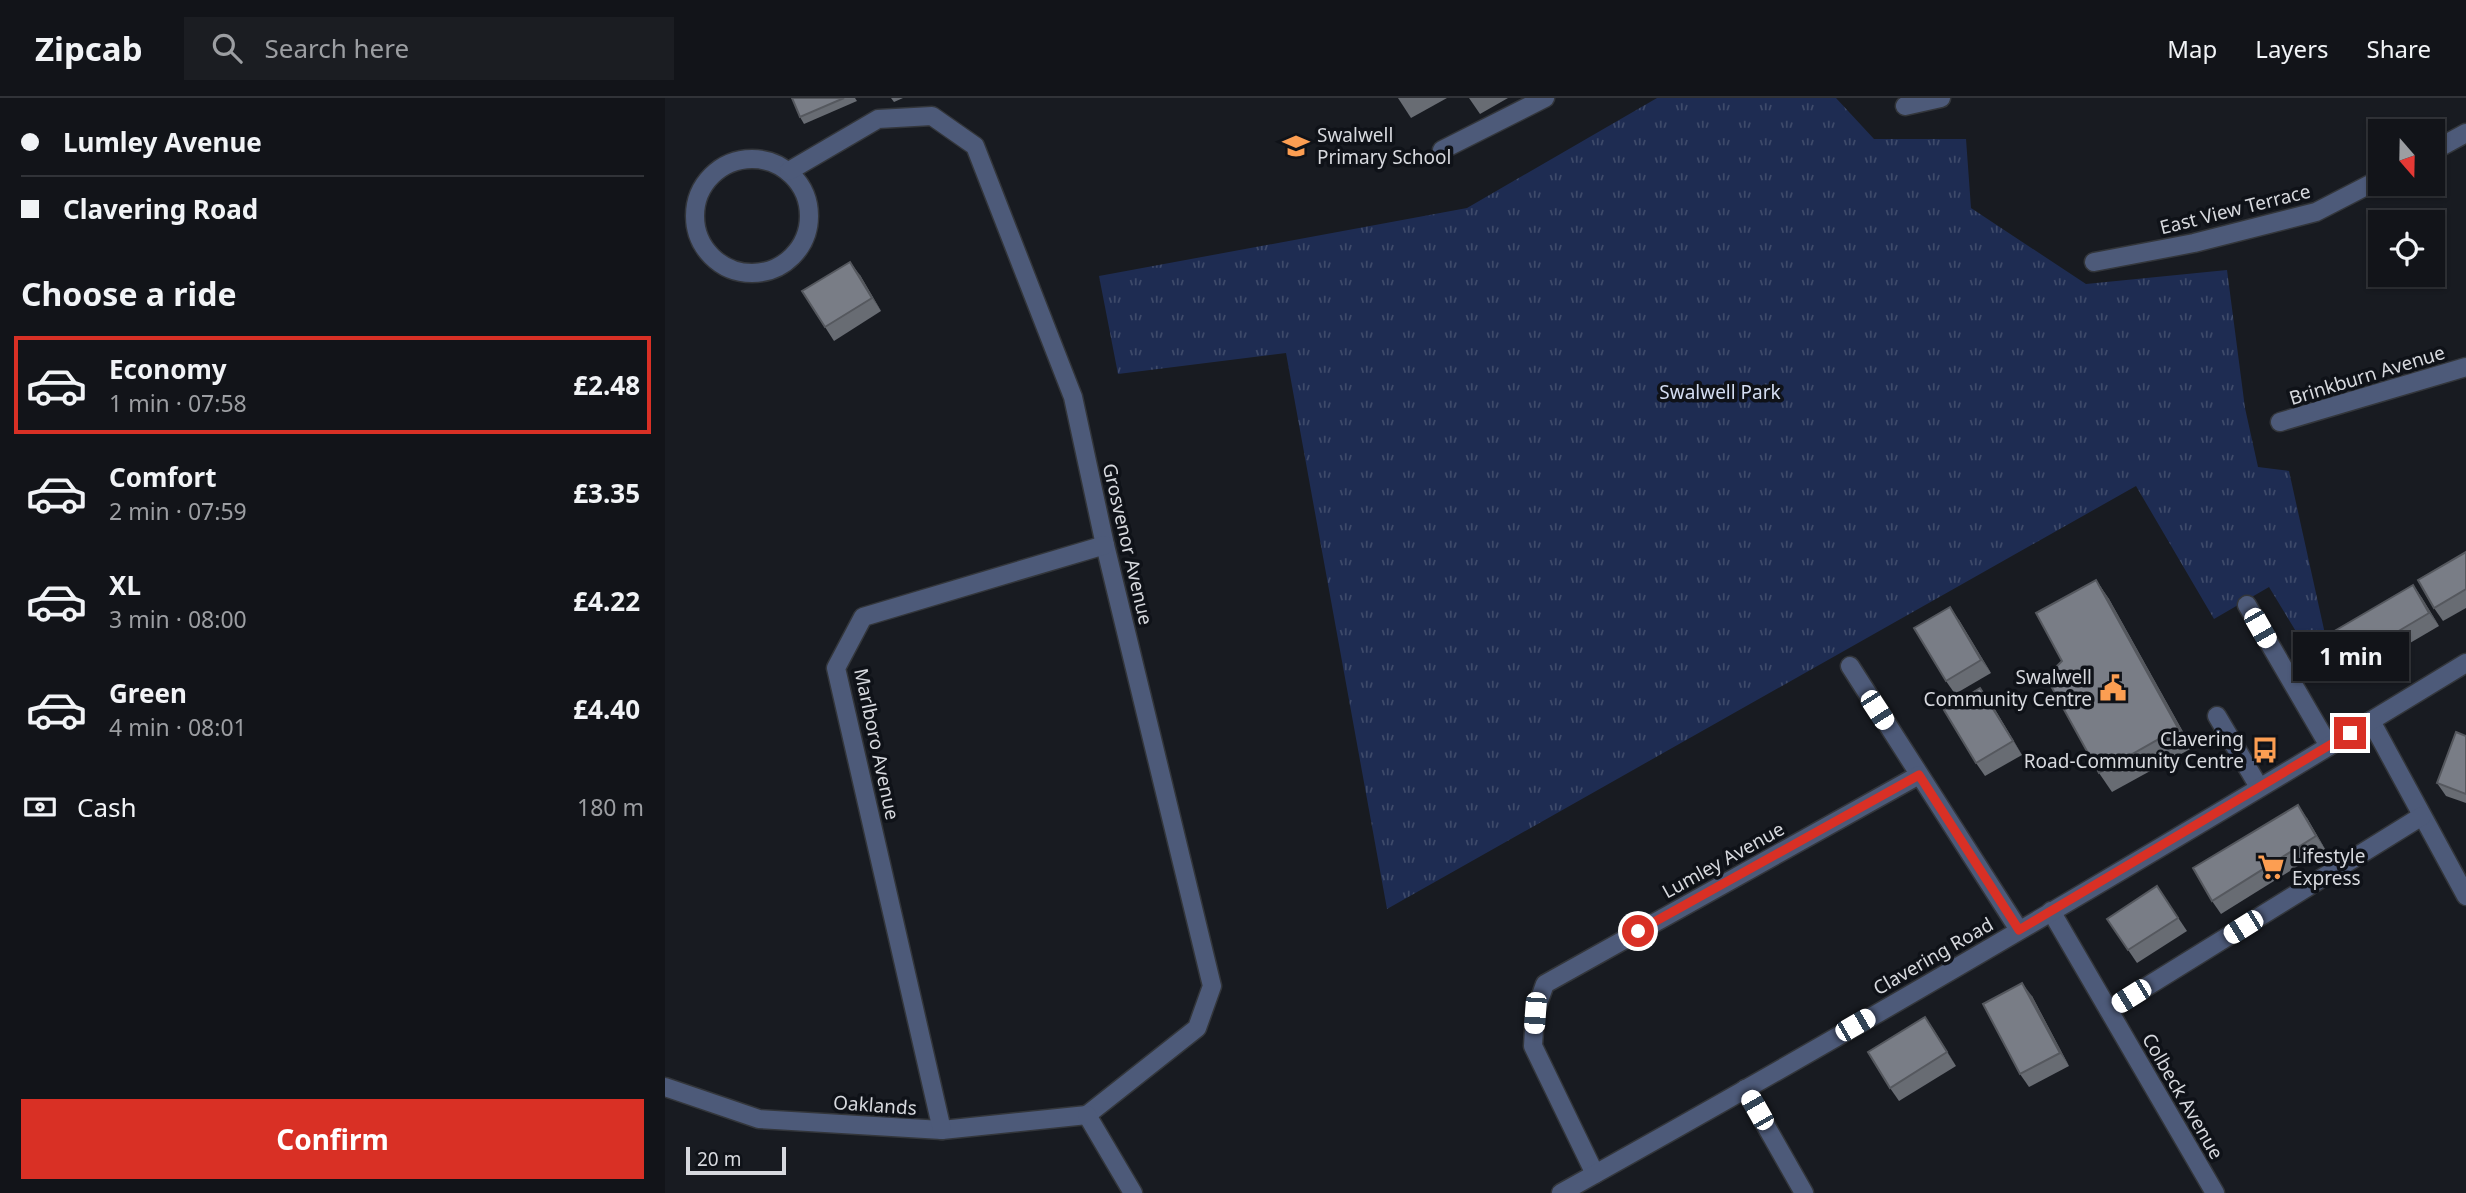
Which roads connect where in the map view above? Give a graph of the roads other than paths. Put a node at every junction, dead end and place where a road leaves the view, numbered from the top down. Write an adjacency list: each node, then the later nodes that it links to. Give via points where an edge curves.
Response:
1 (1545, 98): 6 (street)
2 (1941, 98): 3 (street)
3 (1905, 106)
4 (2466, 133): 5 (street)
5 (2445, 144)
6 (1442, 150)
7 (789, 171): 7 (street, via 807,196 809,226 796,253 772,271 741,273 714,261 696,236 694,206 707,178 731,160 762,158); 12 (street, Grosvenor Avenue, via 878,119 932,116 975,146 1073,397)
8 (2368, 185): 9 (street, East View Terrace, via 2316,212 2195,243)
9 (2094, 262)
10 (2466, 367): 11 (street, Brinkburn Avenue)
11 (2280, 422)
12 (1105, 545): 28 (street, Grosvenor Avenue, via 1212,986 1197,1028); 29 (street, Marlboro Avenue, via 863,617 836,668)
13 (2247, 605): 18 (street)
14 (2466, 663): 17 (street, Clavering Road)
15 (1850, 666): 19 (street)
16 (2217, 716): 20 (street)
17 (2371, 721): 18 (street, Clavering Road); 21 (street)
18 (2329, 746): 20 (street, Clavering Road)
19 (1919, 775): 24 (street); 30 (street, Lumley Avenue, via 1545,984 1535,1013 1533,1046)
20 (2259, 787): 23 (street, Clavering Road)
21 (2422, 816): 22 (street); 25 (street)
22 (2466, 896)
23 (2051, 911): 24 (street, Clavering Road); 25 (street, Colbeck Avenue)
24 (2019, 930): 27 (street, Clavering Road)
25 (2109, 1010): 34 (street, Colbeck Avenue)
26 (665, 1087): 29 (street, Oaklands, via 759,1119)
27 (1745, 1089): 30 (street, Clavering Road); 33 (street)
28 (1087, 1115): 29 (street, Oaklands); 31 (street)
29 (942, 1130)
30 (1595, 1174): 32 (street, Clavering Road)
31 (1133, 1193)
32 (1561, 1193)
33 (1804, 1193)
34 (2215, 1193)

